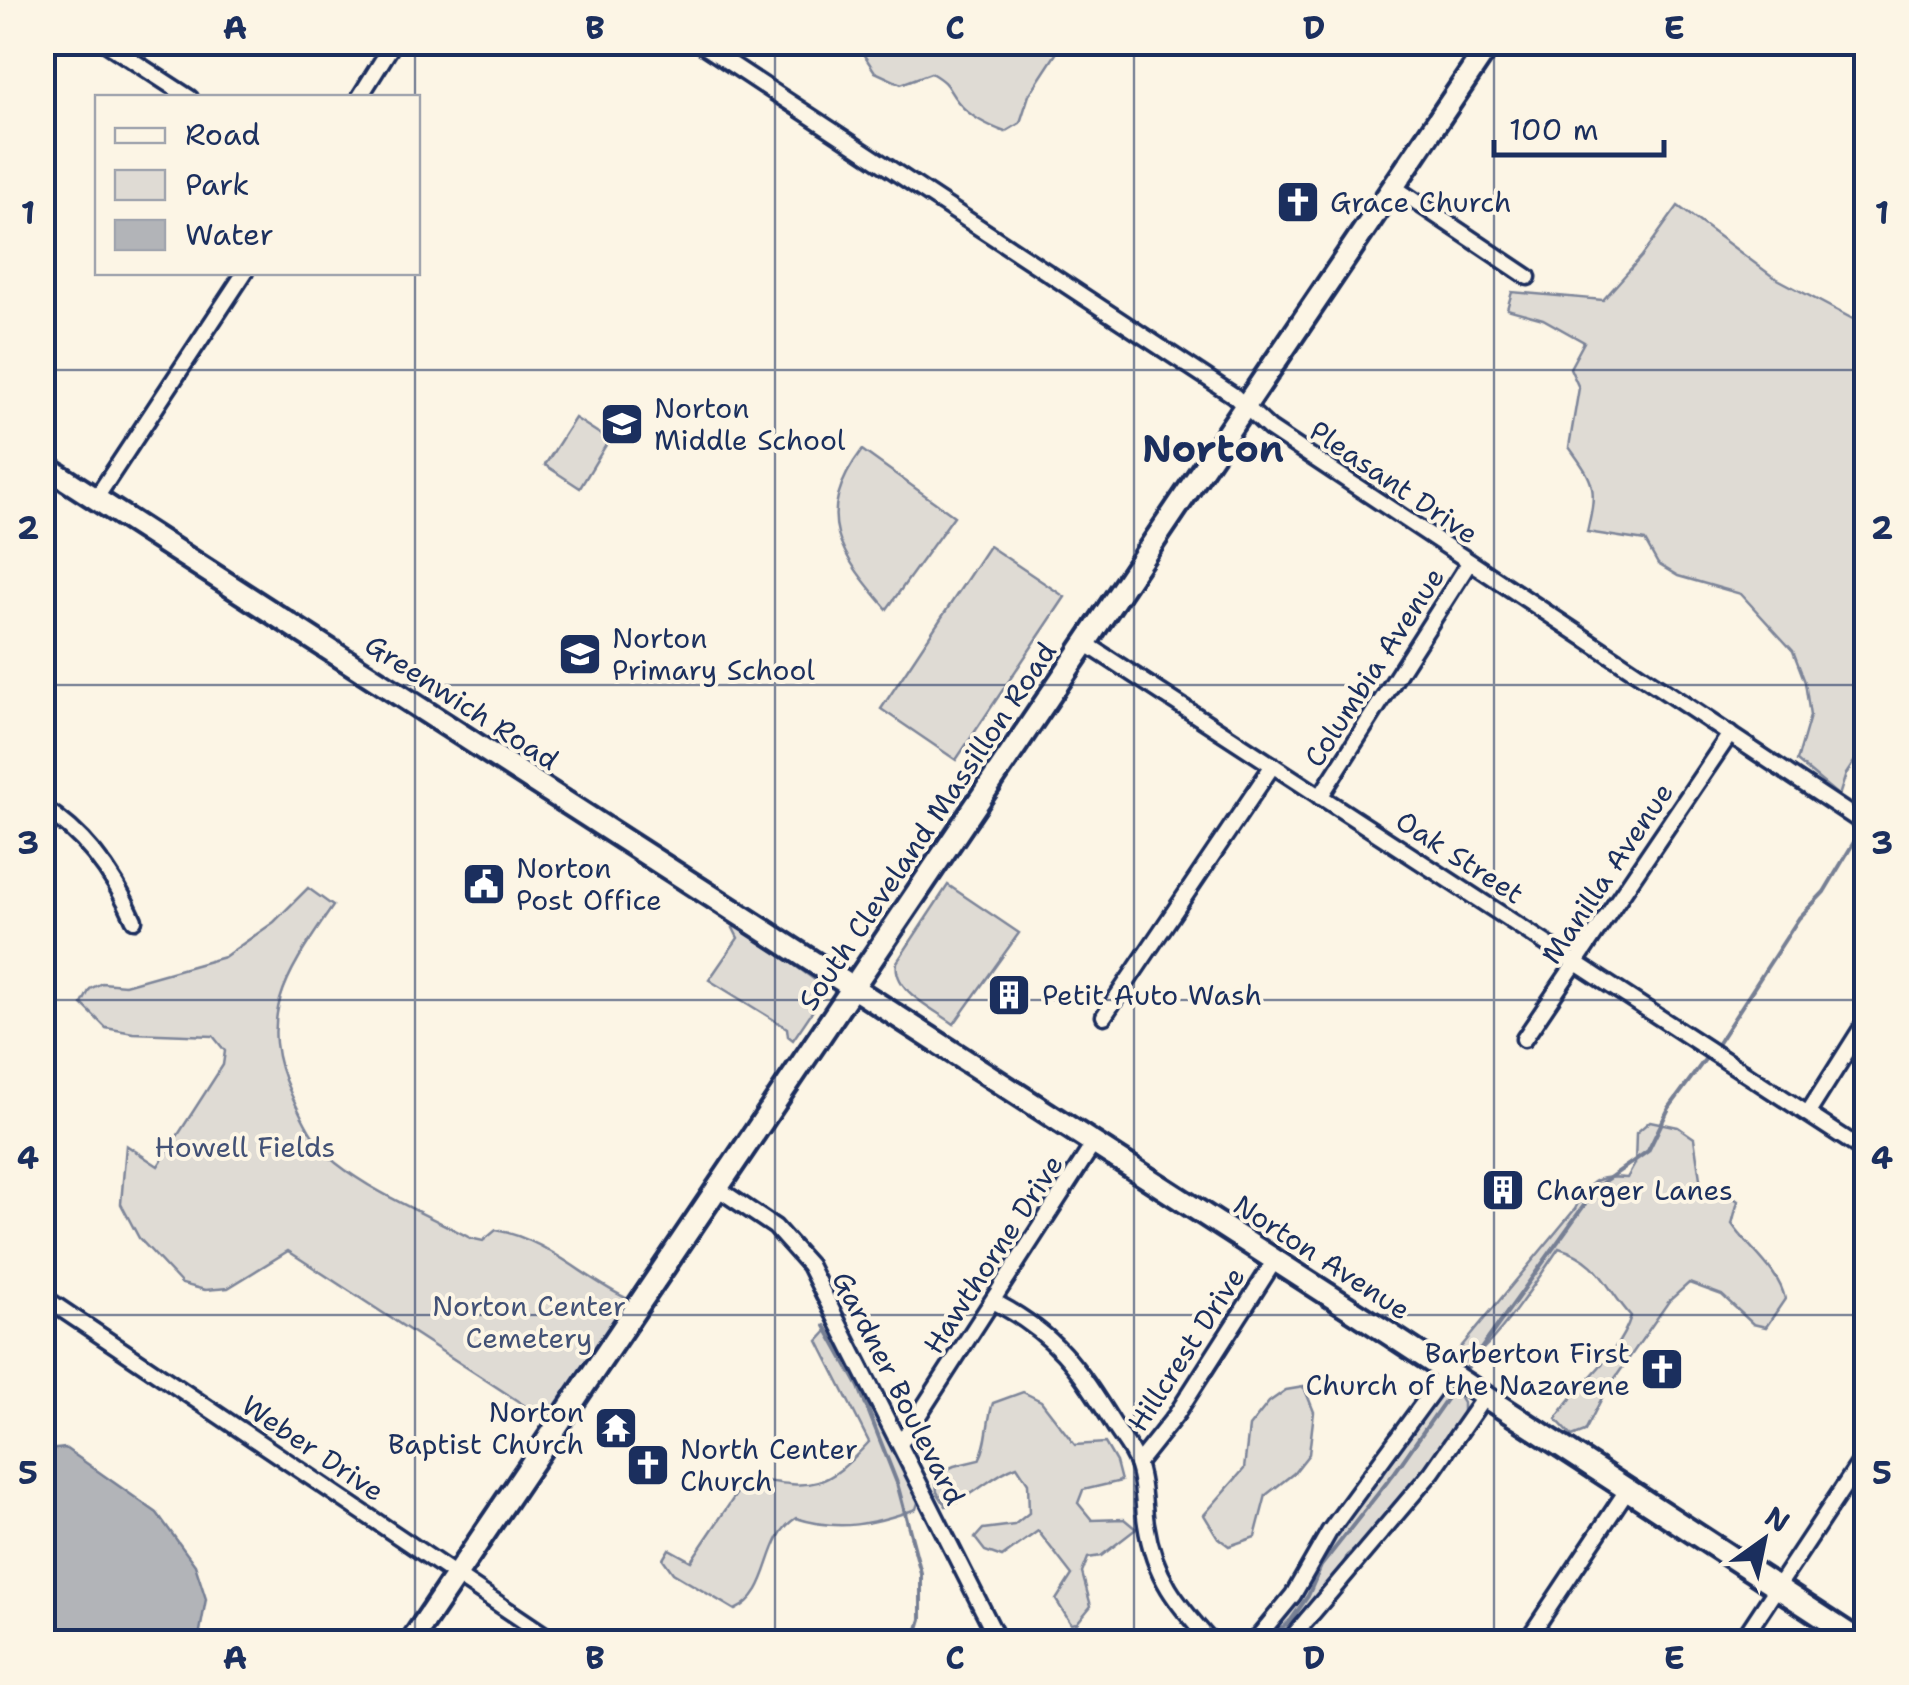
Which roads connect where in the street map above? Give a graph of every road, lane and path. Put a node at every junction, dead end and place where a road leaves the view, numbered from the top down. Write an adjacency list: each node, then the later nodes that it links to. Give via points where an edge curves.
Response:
1 (104, 42): 5 (street)
2 (394, 42): 6 (street)
3 (698, 42): 10 (street, Pleasant Drive)
4 (1492, 42): 7 (main road, South Cleveland Massillon Road)
5 (185, 95)
6 (360, 95)
7 (1394, 187): 9 (street); 10 (main road, South Cleveland Massillon Road)
8 (243, 275): 12 (street)
9 (1528, 277)
10 (1244, 408): 13 (street, Pleasant Drive); 14 (main road, South Cleveland Massillon Road)
11 (42, 464): 12 (main road, Greenwich Road)
12 (96, 498): 22 (main road, Greenwich Road)
13 (1470, 563): 15 (street, Pleasant Drive); 17 (street, Columbia Avenue)
14 (1085, 643): 16 (street, Oak Street); 22 (main road, South Cleveland Massillon Road)
15 (1730, 734): 19 (street, Pleasant Drive); 21 (street, Manilla Avenue)
16 (1273, 765): 17 (street, Oak Street); 23 (street)
17 (1320, 797): 21 (street, Oak Street)
18 (42, 807): 20 (street, via 104,865)
19 (1866, 826)
20 (134, 920)
21 (1578, 964): 25 (street, Manilla Avenue); 26 (street, Oak Street)
22 (852, 987): 27 (main road, Norton Avenue); 29 (main road, South Cleveland Massillon Road)
23 (1104, 1016)
24 (1866, 1021): 26 (street)
25 (1524, 1039)
26 (1808, 1113): 28 (street, Oak Street)
27 (1094, 1143): 30 (main road, Norton Avenue); 32 (street, Hawthorne Drive)
28 (1866, 1152)
29 (717, 1188): 35 (street, Gardner Boulevard, via 764,1218 804,1257); 39 (main road, South Cleveland Massillon Road)
30 (1275, 1260): 33 (main road, Norton Avenue); 37 (street, Hillcrest Drive)
31 (42, 1296): 39 (street, Weber Drive)
32 (993, 1302): 35 (street, Hawthorne Drive); 37 (street, via 1028,1322 1080,1369)
33 (1447, 1371): 34 (main road, Norton Avenue); 45 (street)
34 (1485, 1396): 38 (main road, Norton Avenue); 46 (street, via 1432,1472)
35 (900, 1444): 43 (street, Gardner Boulevard)
36 (1866, 1453): 40 (street)
37 (1138, 1464): 44 (street, via 1148,1540 1162,1578)
38 (1627, 1490): 40 (main road, Norton Avenue); 47 (street)
39 (456, 1575): 41 (main road, South Cleveland Massillon Road); 42 (street, Weber Drive)
40 (1778, 1588): 48 (street); 49 (main road, Norton Avenue)
41 (411, 1642)
42 (556, 1642)
43 (1000, 1642)
44 (1211, 1642)
45 (1254, 1642)
46 (1288, 1642)
47 (1526, 1642)
48 (1741, 1642)
49 (1861, 1642)

